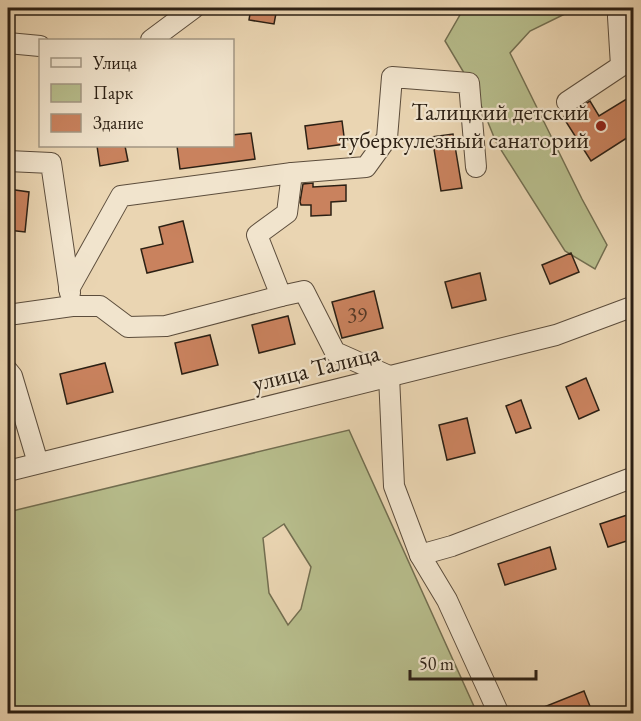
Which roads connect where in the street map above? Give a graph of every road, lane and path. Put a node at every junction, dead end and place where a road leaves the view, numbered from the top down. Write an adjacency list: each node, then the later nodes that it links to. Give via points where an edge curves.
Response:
1 (194, 8): 3 (street)
2 (633, 9): 6 (street, via 618,17 621,66)
3 (152, 39)
4 (8, 43): 5 (street)
5 (39, 46)
6 (567, 102)
7 (8, 161): 11 (street, via 51,163)
8 (476, 167): 9 (street, via 469,83 392,77 387,138 366,167)
9 (292, 173): 10 (street, via 287,213 257,235); 11 (street, via 121,196)
10 (281, 296): 11 (street, via 166,326 128,327 100,306); 15 (street, via 304,291 335,351)
11 (70, 298): 13 (street)
12 (633, 306): 15 (street, улица Талица, via 556,335)
13 (8, 315)
14 (8, 371): 16 (street)
15 (389, 376): 16 (street, улица Талица); 19 (street, via 394,486)
16 (38, 464): 17 (street, улица Талица)
17 (8, 471)
18 (633, 477): 19 (street)
19 (420, 555): 20 (street, via 447,600)
20 (499, 714)

